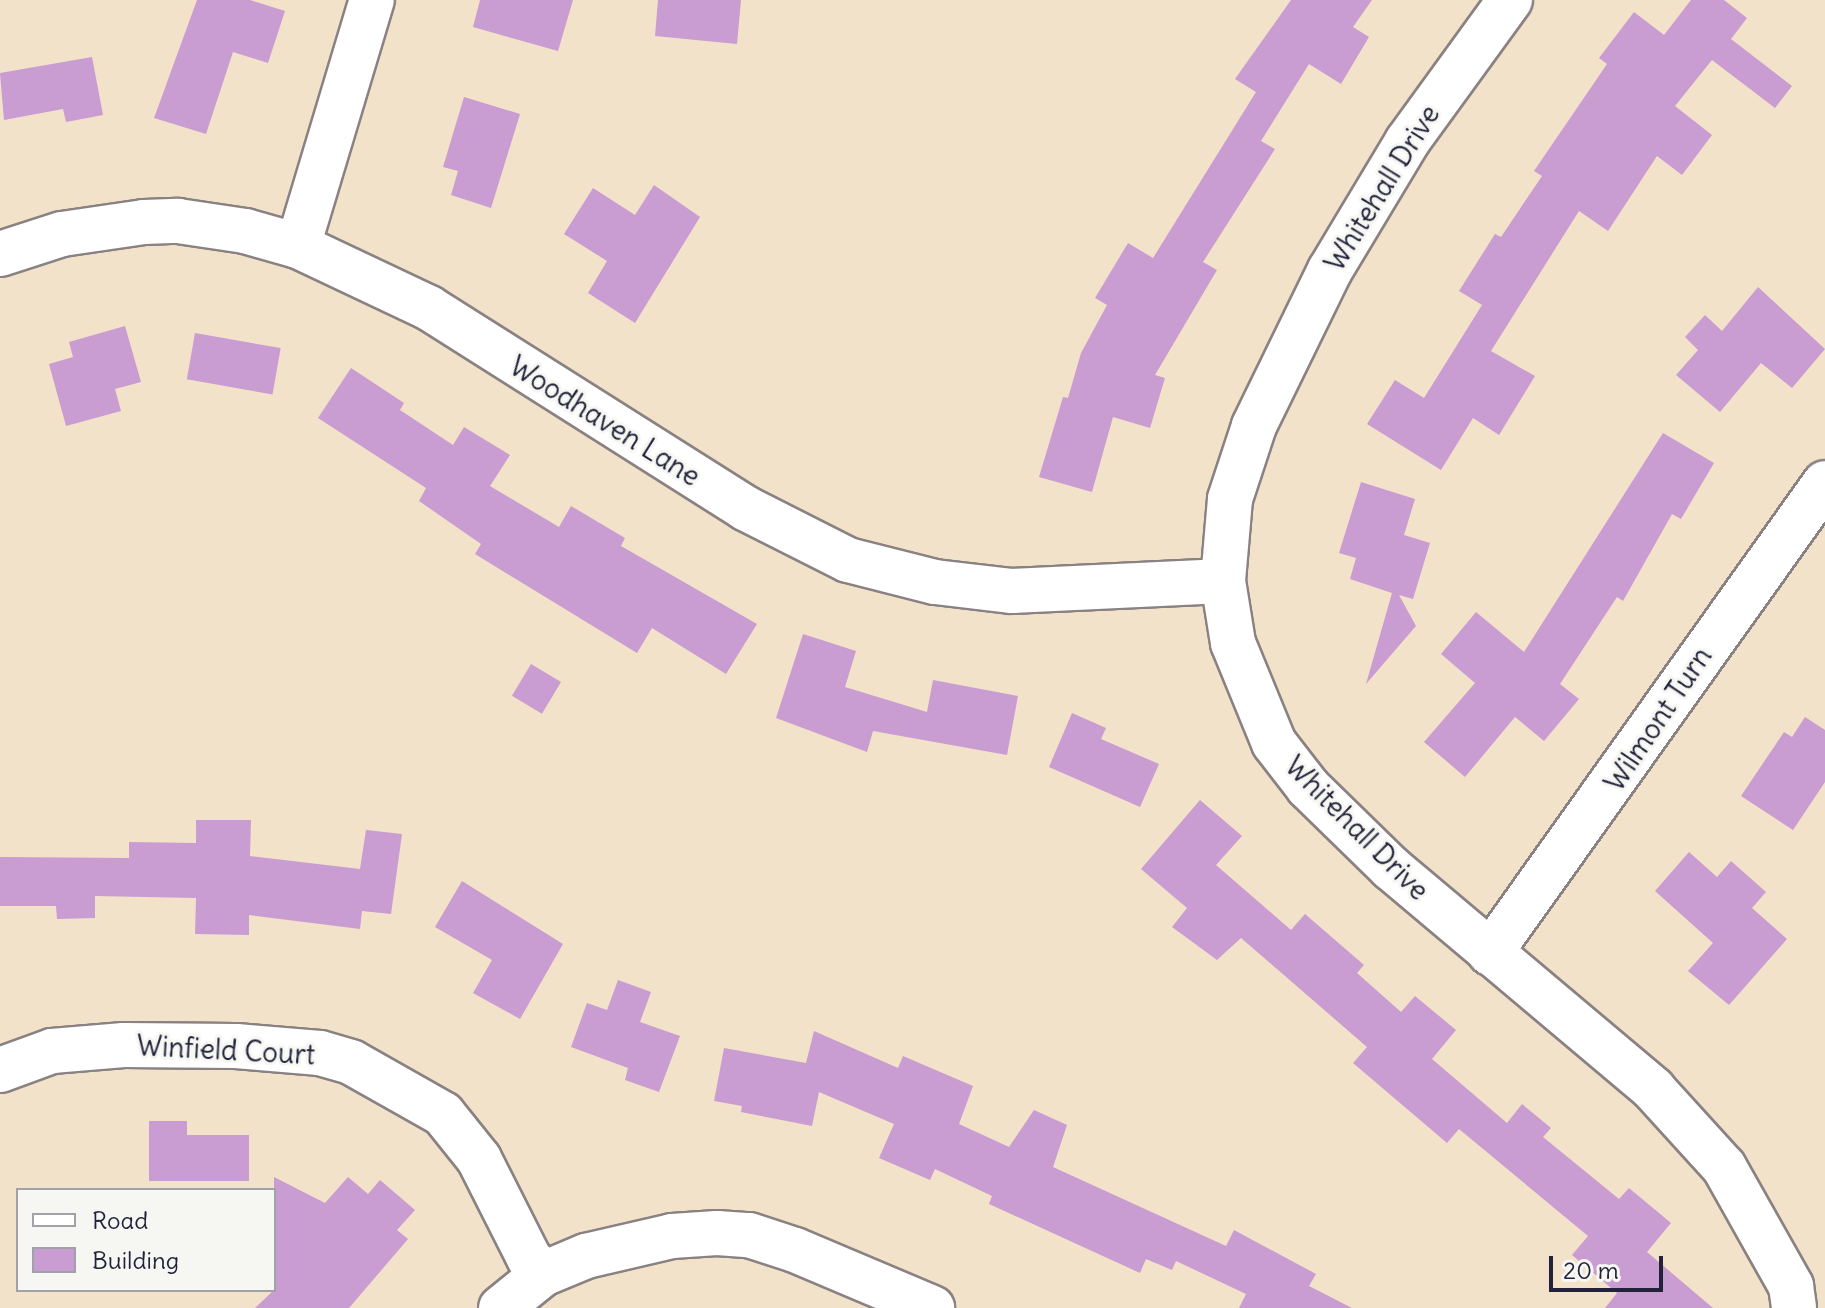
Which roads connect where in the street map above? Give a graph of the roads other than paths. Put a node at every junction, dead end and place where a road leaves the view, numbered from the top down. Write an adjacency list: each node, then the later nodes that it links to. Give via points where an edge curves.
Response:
1 (372, 0): 3 (street)
2 (1510, 0): 6 (street, Whitehall Drive, via 1407,142 1286,354 1230,499)
3 (298, 246): 4 (street, Woodhaven Lane, via 178,221 62,234); 6 (street, Woodhaven Lane, via 429,308 745,508 848,560 935,582 1012,591)
4 (0, 254)
5 (1825, 483): 7 (street, Wilmont Turn)
6 (1223, 581): 7 (street, Whitehall Drive, via 1233,643 1274,743 1318,797)
7 (1490, 953): 10 (street, Whitehall Drive, via 1685,1122 1724,1167)
8 (0, 1070): 9 (street, Winfield Court, via 52,1051 124,1045 236,1046 320,1053 351,1062 443,1114 479,1159 529,1258)
9 (543, 1274): 11 (street); 12 (street, via 623,1244 672,1236 749,1235)
10 (1803, 1288)
11 (501, 1308)
12 (932, 1308)

